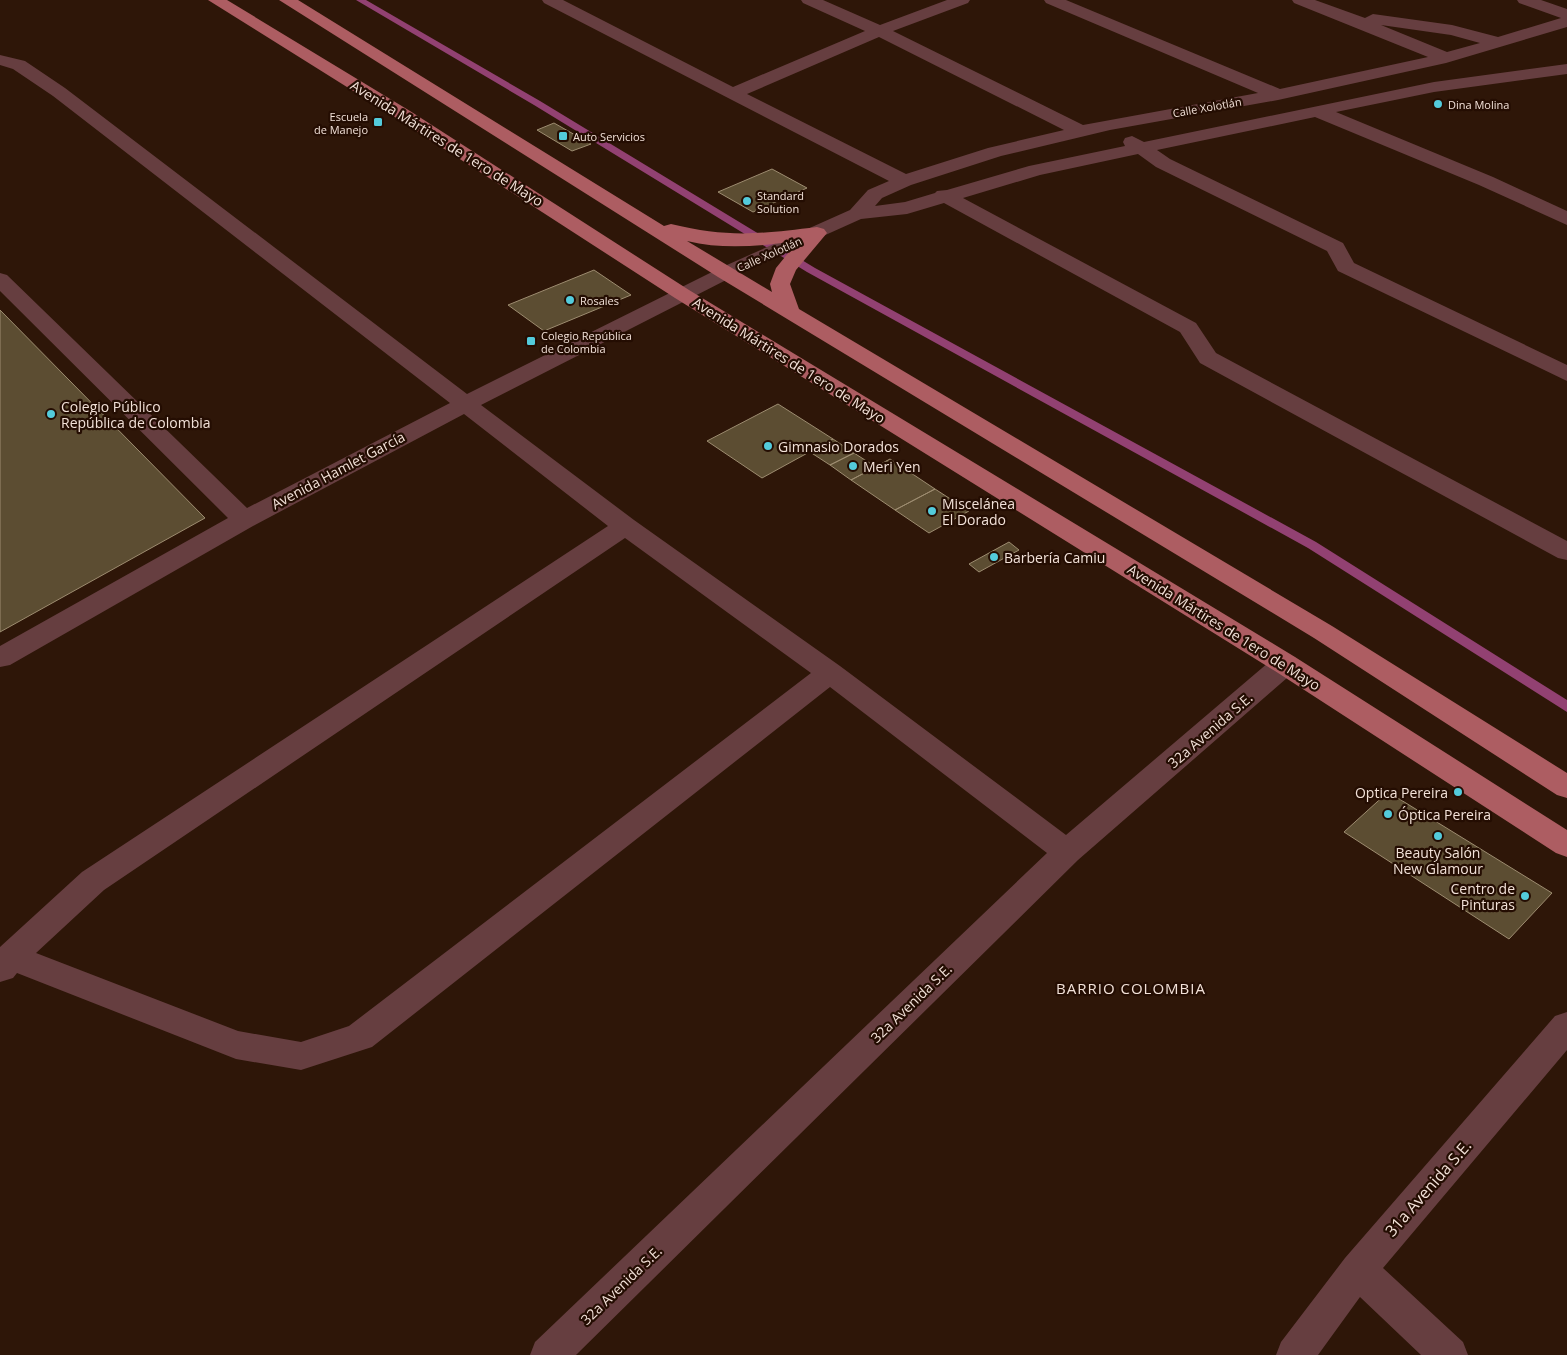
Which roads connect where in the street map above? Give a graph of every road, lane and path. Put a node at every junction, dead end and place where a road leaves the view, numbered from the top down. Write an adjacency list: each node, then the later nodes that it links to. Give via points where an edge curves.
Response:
1 (216, 0): 35 (main road, Avenida Mártires de 1ero de Mayo, via 404,115)
2 (287, 0): 30 (main road)
3 (550, 0): 20 (street)
4 (810, 0): 13 (street)
5 (962, 0): 13 (street)
6 (1052, 0): 21 (street)
7 (1300, 0): 10 (street)
8 (1525, 0): 9 (street)
9 (1567, 15)
10 (1347, 16): 12 (street); 14 (street)
11 (1567, 22): 15 (street, Calle Xolotlán)
12 (1424, 25): 14 (street); 15 (street)
13 (879, 31): 20 (street); 24 (street)
14 (1407, 43): 16 (street)
15 (1502, 43): 16 (street, Calle Xolotlán); 19 (street, via 1506,55 1499,60 1473,65)
16 (1446, 58): 21 (street, Calle Xolotlán)
17 (0, 60): 38 (street, via 19,65 59,92)
18 (1567, 70): 19 (street, Calle Xolotlán)
19 (1434, 87): 22 (street, Calle Xolotlán)
20 (734, 93): 26 (street)
21 (1278, 95): 23 (street, Calle Xolotlán)
22 (1317, 111): 25 (street, Calle Xolotlán); 29 (street)
23 (1110, 124): 24 (street, Calle Xolotlán); 25 (street)
24 (1081, 131): 26 (street, Calle Xolotlán, via 995,152)
25 (1139, 147): 27 (street, Calle Xolotlán); 37 (street, via 1163,162 1336,247 1345,267)
26 (904, 181): 28 (street, Calle Xolotlán, via 875,194)
27 (944, 195): 28 (street, Calle Xolotlán, via 907,208); 41 (street, via 1188,328 1208,358)
28 (857, 214): 31 (street, Calle Xolotlán)
29 (1566, 218)
30 (644, 221): 32 (main road, via 697,237 745,242); 33 (main road)
31 (817, 233): 32 (main road); 32 (main road)
32 (781, 253): 33 (street, Calle Xolotlán); 36 (main road, via 780,284)
33 (725, 273): 35 (street, Calle Xolotlán); 36 (main road)
34 (0, 280): 39 (street)
35 (682, 294): 38 (street, Avenida Hamlet García); 43 (main road, Avenida Mártires de 1ero de Mayo)
36 (790, 312): 45 (main road, via 1323,632)
37 (1567, 374)
38 (467, 403): 39 (street, Avenida Hamlet García); 40 (street)
39 (244, 520): 42 (street, Avenida Hamlet García)
40 (625, 526): 44 (street); 48 (street, via 93,881)
41 (1567, 552)
42 (0, 658)
43 (1285, 664): 46 (main road, Avenida Mártires de 1ero de Mayo); 47 (street, 32a Avenida S.E.)
44 (830, 674): 47 (street); 48 (street, via 360,1037 301,1056 236,1045)
45 (1567, 787)
46 (1567, 845)
47 (1067, 852): 51 (street, 32a Avenida S.E.)
48 (6, 964)
49 (1567, 1026): 50 (street, 31a Avenida S.E.)
50 (1358, 1270): 52 (street, 31a Avenida S.E.); 53 (street)
51 (549, 1355)
52 (1295, 1355)
53 (1450, 1355)

